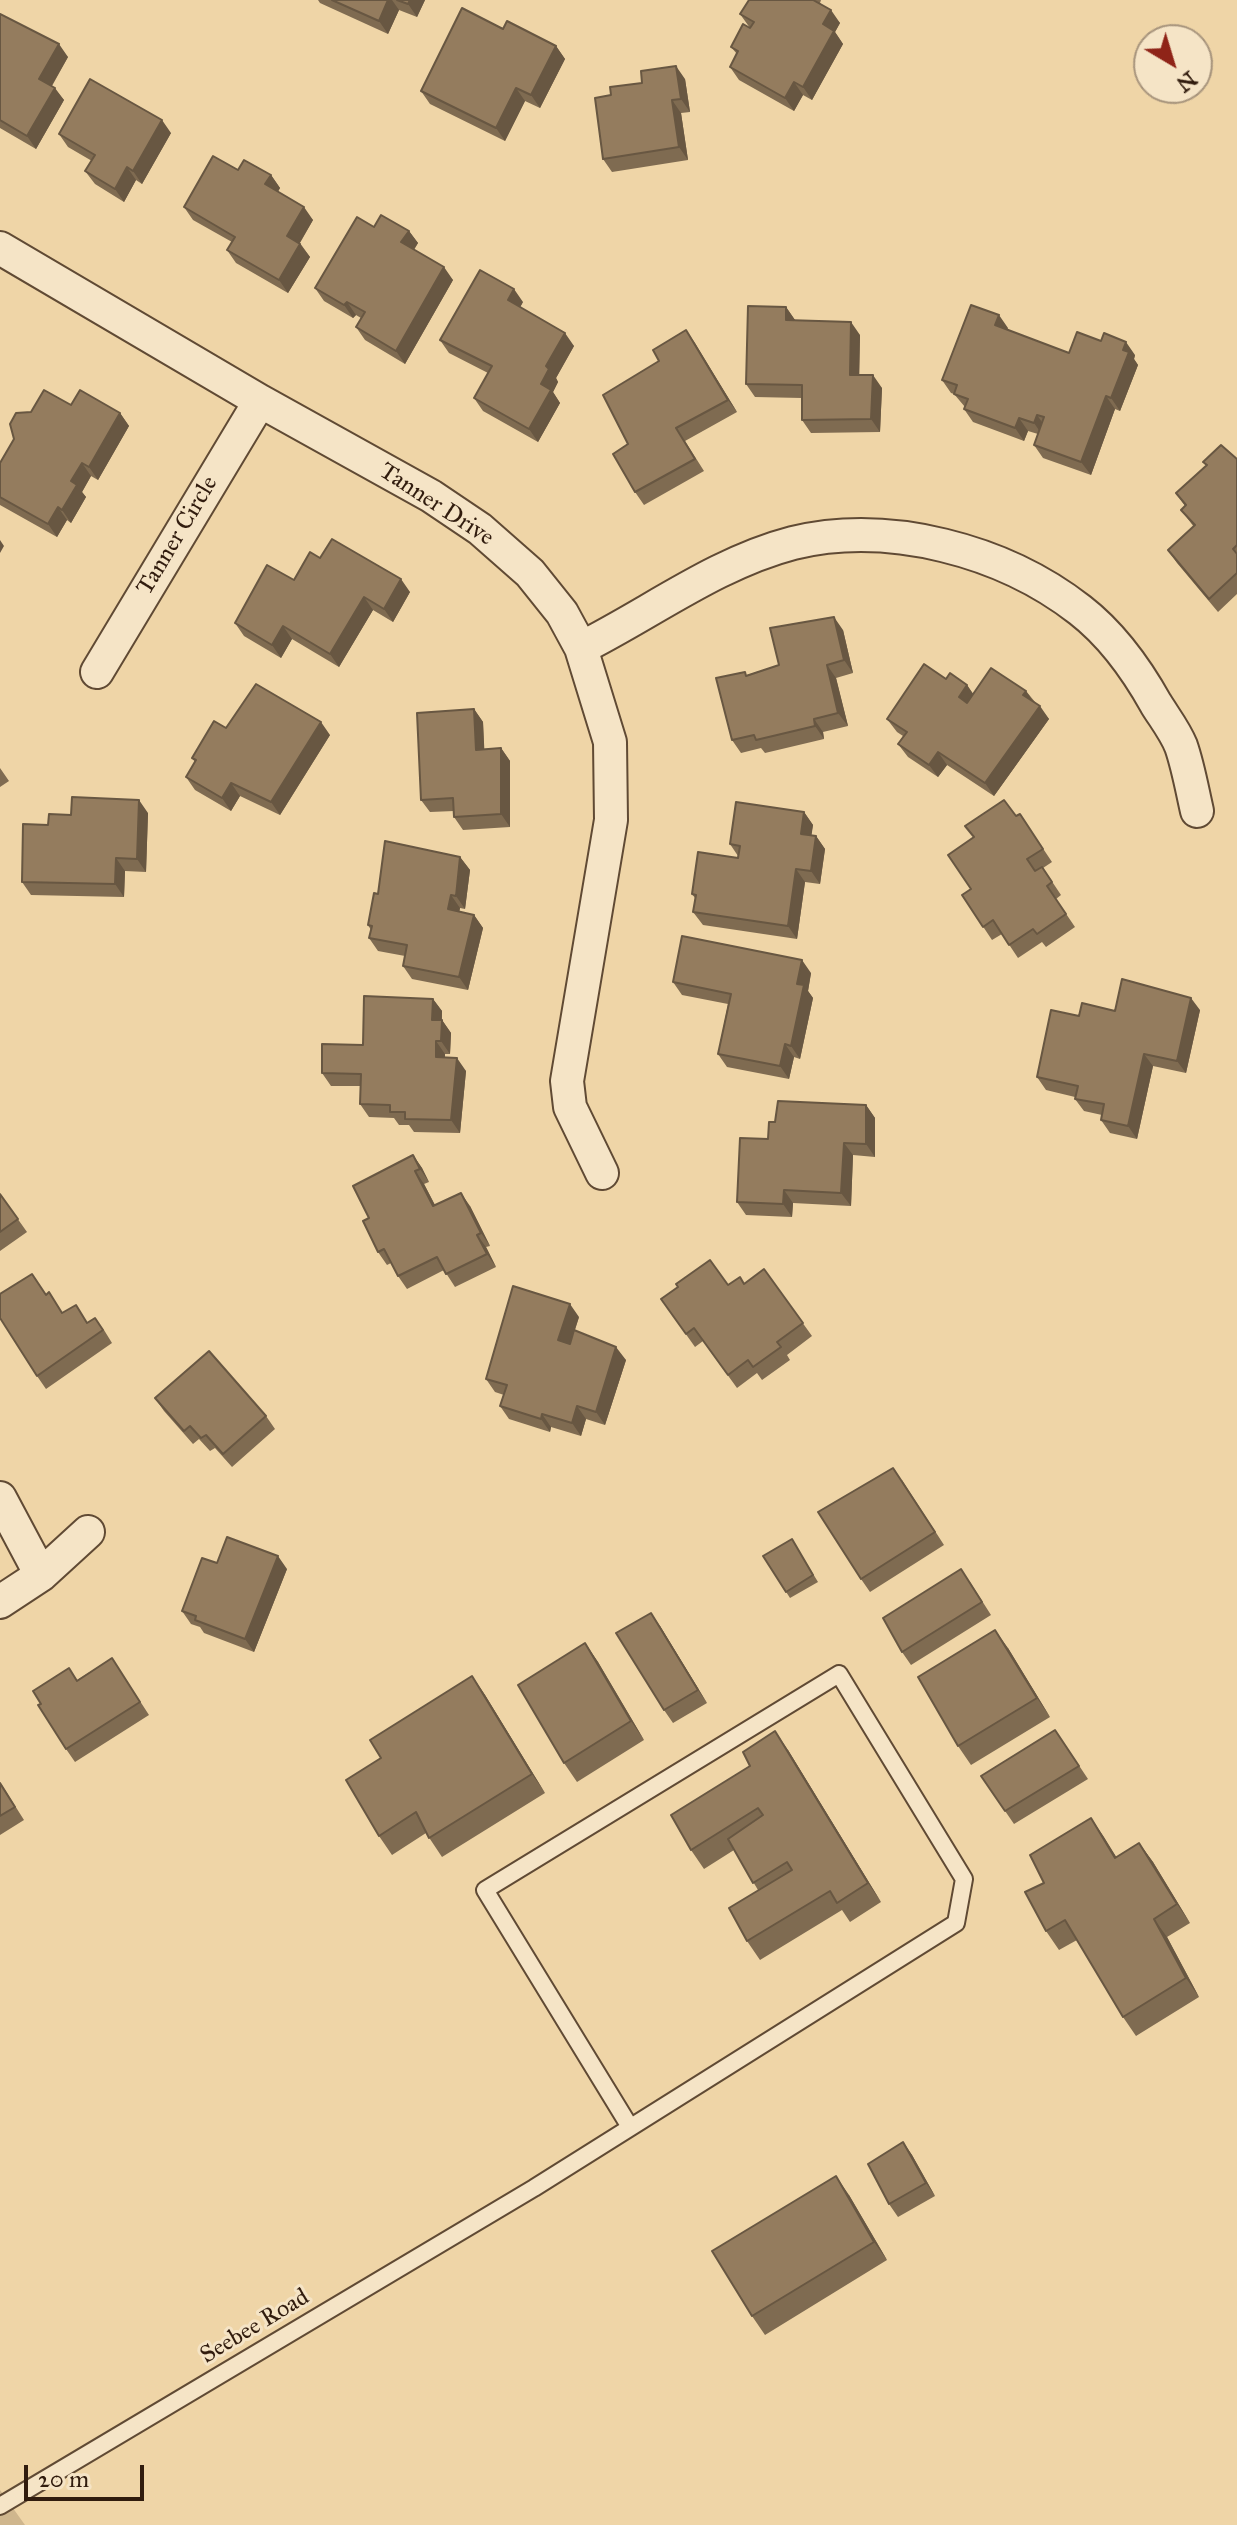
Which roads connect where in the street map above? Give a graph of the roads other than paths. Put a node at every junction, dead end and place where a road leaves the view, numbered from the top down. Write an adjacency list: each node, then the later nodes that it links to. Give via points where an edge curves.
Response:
1 (0, 248): 2 (street, Tanner Drive)
2 (260, 401): 3 (street, Tanner Drive, via 480,529 530,573); 4 (street, Tanner Circle)
3 (581, 648): 5 (street, via 699,582 793,543 851,535 959,549 1045,586 1082,611 1115,644 1180,744); 6 (street, Tanner Drive, via 610,742 611,820 567,1081 570,1107)
4 (97, 672)
5 (1197, 811)
6 (602, 1173)
7 (0, 1498): 9 (street)
8 (88, 1532): 9 (street)
9 (41, 1575): 10 (street)
10 (0, 1602)
11 (630, 2127): 11 (lane, Seebee Road, via 485,1890 839,1674 964,1879 956,1923); 12 (lane, Seebee Road)
12 (0, 2506)

